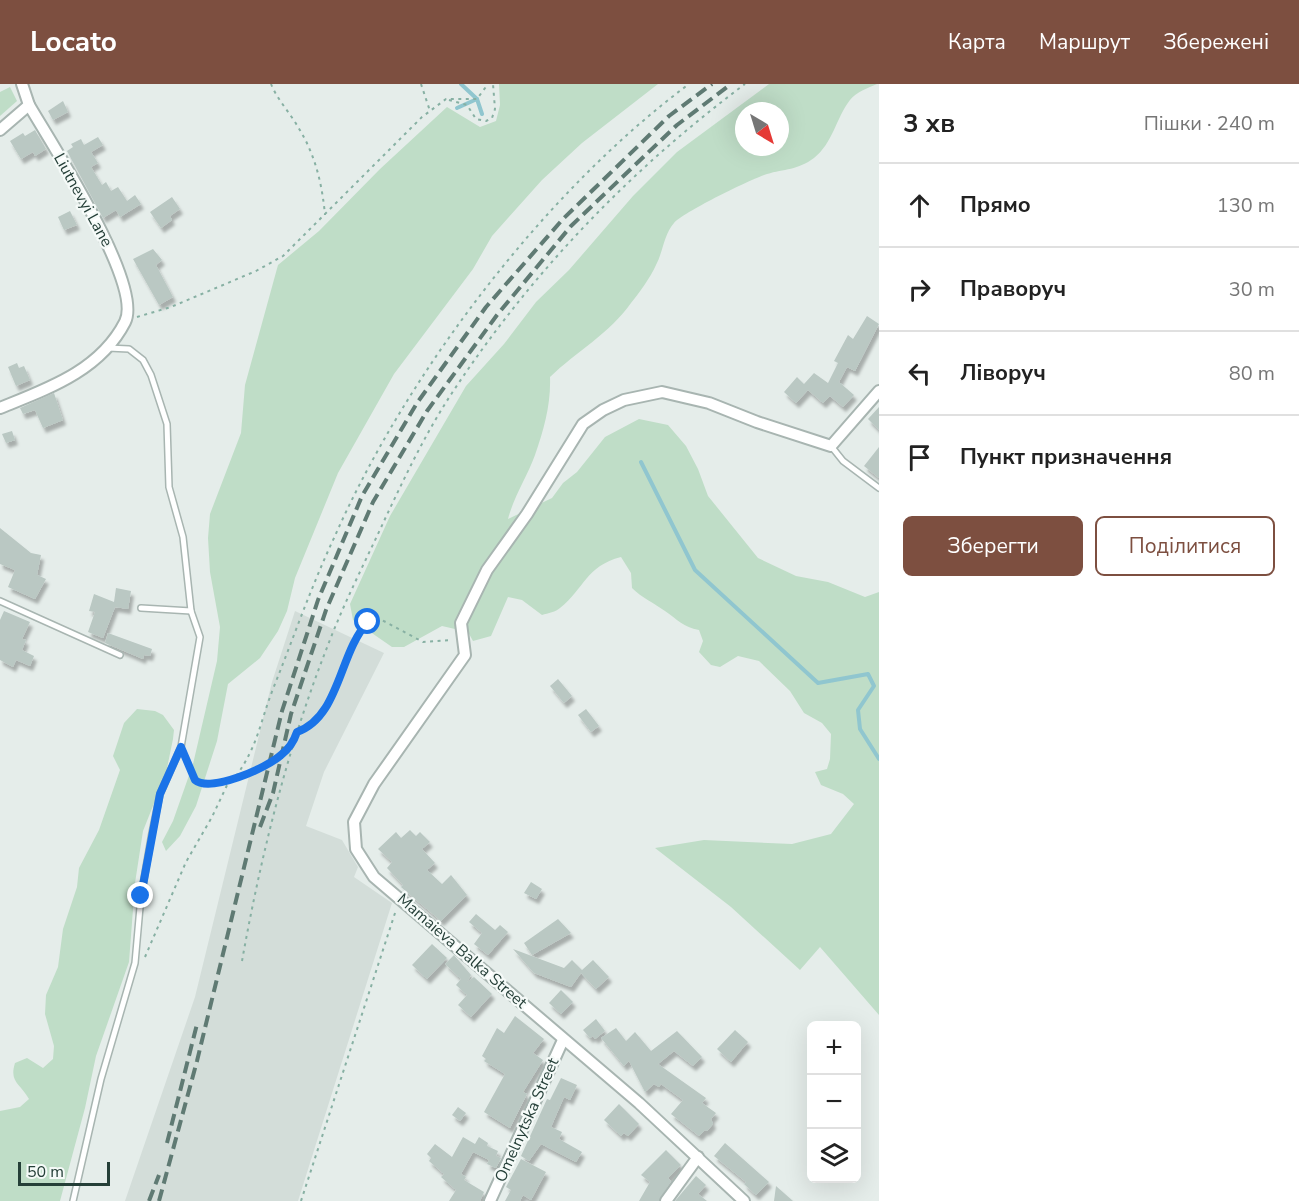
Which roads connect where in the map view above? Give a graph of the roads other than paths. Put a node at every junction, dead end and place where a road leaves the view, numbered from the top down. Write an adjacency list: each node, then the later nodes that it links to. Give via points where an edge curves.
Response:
1 (22, 84): 2 (street, Liutnevyi Lane)
2 (29, 105): 3 (street); 4 (street, Liutnevyi Lane, via 114,255 126,289 126,321)
3 (0, 130)
4 (107, 348): 6 (street, via 76,375); 11 (lane, via 129,349 143,360 152,375 167,424 170,487 183,537)
5 (879, 391): 7 (street)
6 (0, 408)
7 (831, 446): 8 (lane, via 843,461); 13 (street, Mamaieva Balka Street, via 708,403 662,392 624,400 583,423 487,570 460,623 465,655 374,784 354,822 356,849 374,877)
8 (879, 488)
9 (0, 601): 12 (lane)
10 (141, 608): 11 (lane)
11 (191, 611): 15 (lane, via 200,637 181,747 160,794 141,896 135,963)
12 (120, 655)
13 (563, 1040): 14 (street, Mamaieva Balka Street); 16 (street, Omelnytska Street)
14 (698, 1157): 17 (street); 18 (street, Mamaieva Balka Street)
15 (73, 1201)
16 (490, 1201)
17 (666, 1201)
18 (744, 1201)

